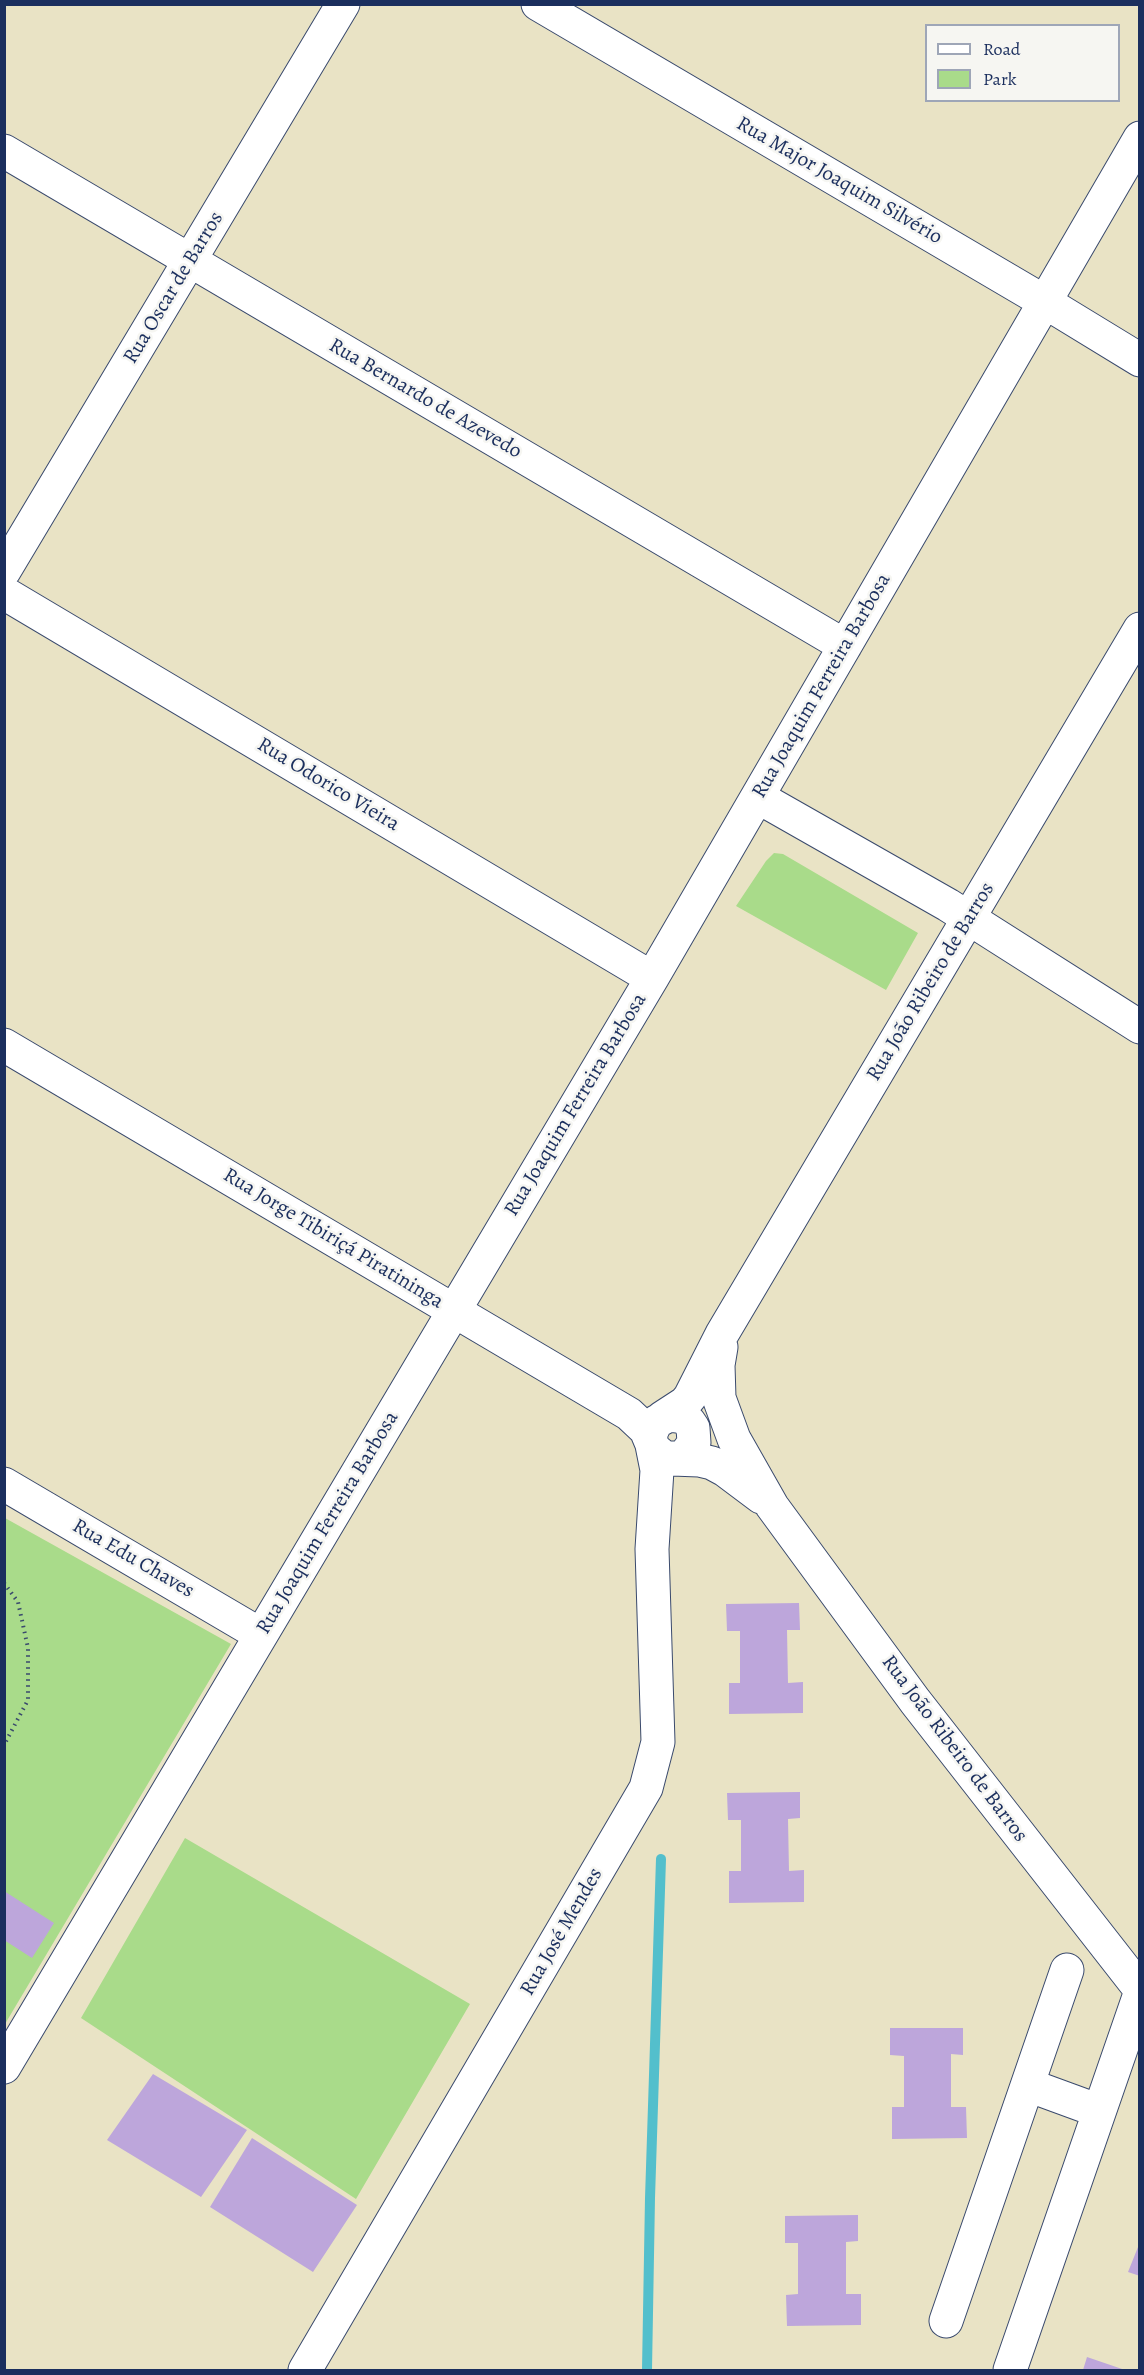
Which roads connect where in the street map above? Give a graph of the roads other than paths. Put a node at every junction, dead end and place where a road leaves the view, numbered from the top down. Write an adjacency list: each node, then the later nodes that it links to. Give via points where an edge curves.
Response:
1 (343, 4): 5 (street, Rua Oscar de Barros)
2 (538, 4): 6 (street, Rua Major Joaquim Silvério)
3 (1140, 138): 6 (street, Rua Joaquim Ferreira Barbosa)
4 (4, 151): 5 (street, Rua Bernardo de Azevedo)
5 (190, 260): 8 (street, Rua Oscar de Barros); 11 (street, Rua Bernardo de Azevedo)
6 (1046, 302): 7 (street, Rua Major Joaquim Silvério); 11 (street, Rua Joaquim Ferreira Barbosa)
7 (1140, 360)
8 (4, 571)
9 (4, 593): 14 (street, Rua Odorico Vieira)
10 (1140, 629): 13 (street, Rua João Ribeiro de Barros)
11 (845, 646): 12 (street, Rua Joaquim Ferreira Barbosa)
12 (758, 797): 13 (street); 14 (street, Rua Joaquim Ferreira Barbosa)
13 (969, 918): 15 (street); 18 (street, Rua João Ribeiro de Barros)
14 (652, 978): 17 (street, Rua Joaquim Ferreira Barbosa)
15 (1140, 1026)
16 (4, 1045): 17 (street, Rua Jorge Tibiriçá Piratininga)
17 (454, 1310): 19 (street, Rua Jorge Tibiriçá Piratininga, via 629,1414); 22 (street, Rua Joaquim Ferreira Barbosa)
18 (722, 1334): 19 (street, Rua João Ribeiro de Barros, via 690,1397); 21 (street, Rua João Ribeiro de Barros, via 719,1398 734,1439)
19 (660, 1442): 21 (street, Rua João Ribeiro de Barros, via 725,1470); 30 (street, Rua José Mendes, via 652,1549 658,1742 646,1788)
20 (4, 1484): 22 (street, Rua Edu Chaves)
21 (772, 1506): 24 (street, Rua João Ribeiro de Barros, via 915,1701)
22 (261, 1635): 26 (street, Rua Joaquim Ferreira Barbosa)
23 (1067, 1970): 27 (street)
24 (1140, 1989)
25 (1140, 1994): 28 (street)
26 (4, 2067)
27 (1028, 2085): 28 (street); 29 (street)
28 (1099, 2110): 31 (street)
29 (945, 2321)
30 (304, 2370)
31 (1010, 2370)

